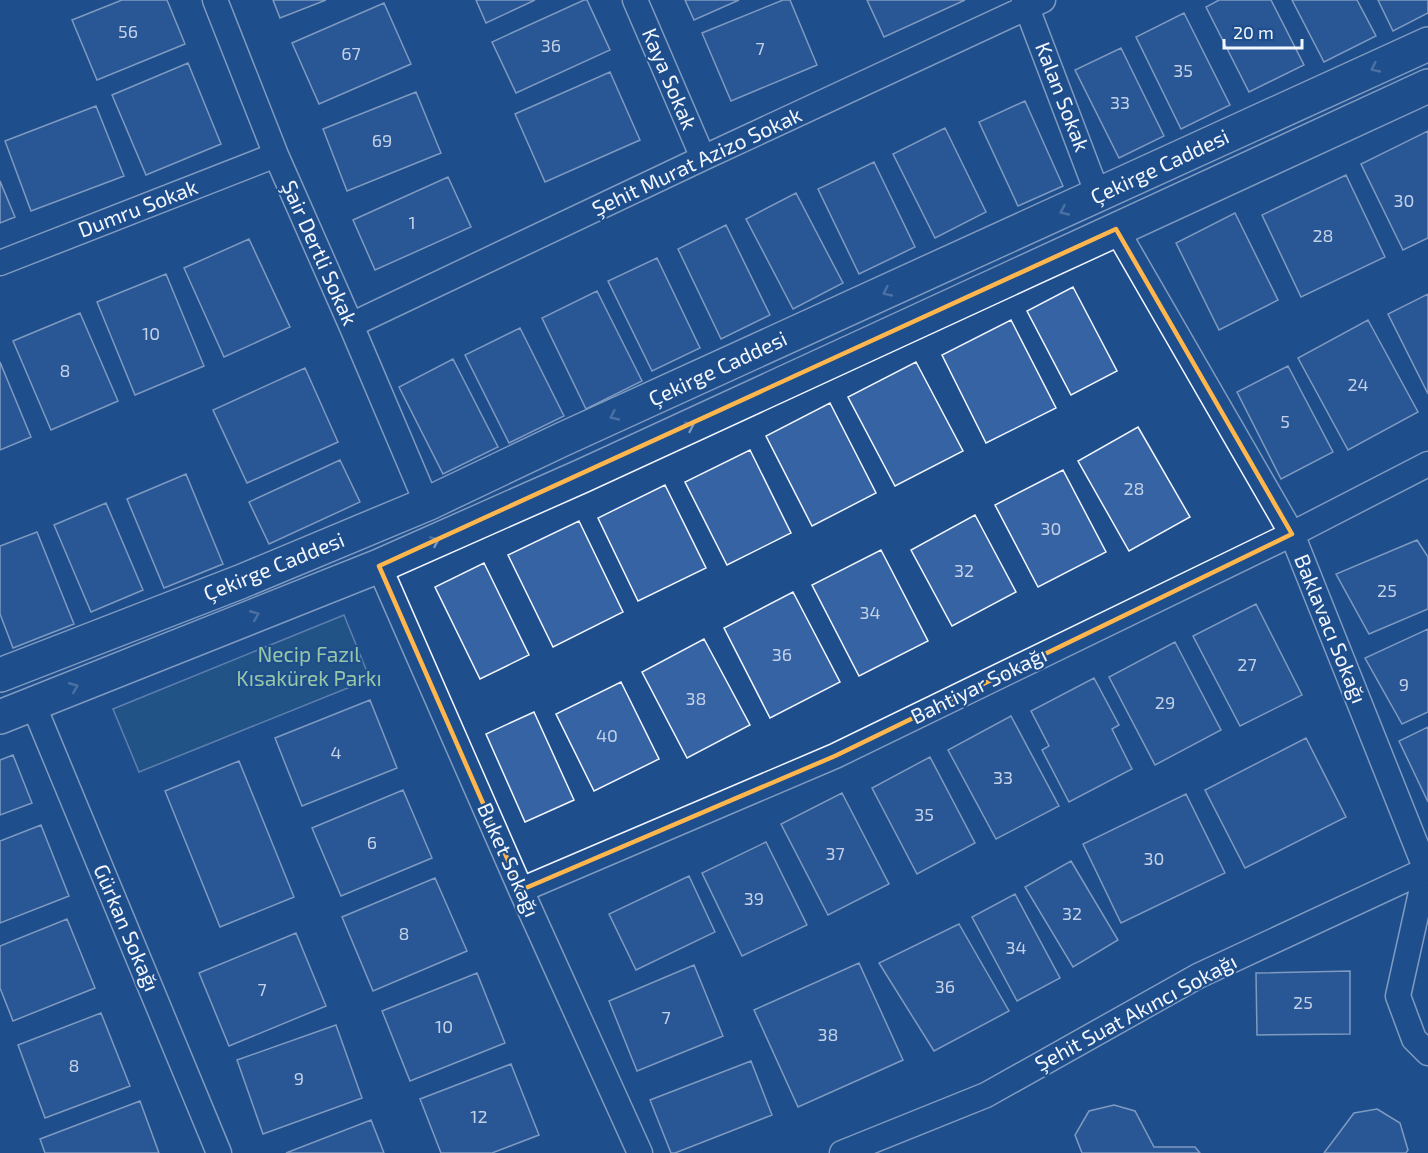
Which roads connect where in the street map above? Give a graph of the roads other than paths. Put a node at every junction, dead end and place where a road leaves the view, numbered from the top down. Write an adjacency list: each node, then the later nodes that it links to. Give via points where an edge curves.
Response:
1 (215, 0): 6 (street, Şair Dertli Sokak)
2 (635, 0): 7 (street, Kaya Sokak)
3 (1032, 2): 7 (street, Şehit Murat Azizo Sokak); 8 (street, Kalan Sokak)
4 (1428, 44): 8 (main road, Çekirge Caddesi, one-way to 8)
5 (1428, 86): 9 (main road, Çekirge Caddesi)
6 (276, 155): 10 (street, Dumru Sokak); 11 (street, Şair Dertli Sokak)
7 (703, 158): 11 (street, Şehit Murat Azizo Sokak)
8 (1098, 195): 13 (main road, Çekirge Caddesi, one-way to 13)
9 (1116, 229): 14 (street, Baklavacı Sokağı); 15 (main road, Çekirge Caddesi, one-way to 9)
10 (0, 263)
11 (351, 325): 13 (street, Şair Dertli Sokak)
12 (1428, 464): 14 (street, Bahtiyar Sokağı)
13 (427, 504): 16 (main road, Çekirge Caddesi)
14 (1292, 534): 19 (street, Baklavacı Sokağı); 20 (street, Bahtiyar Sokağı, via 835,756)
15 (378, 566): 17 (main road, Çekirge Caddesi, one-way to 15); 20 (street, Buket Sokağı)
16 (0, 675)
17 (33, 704): 18 (main road, Çekirge Caddesi); 22 (street, Gürkan Sokağı)
18 (0, 717)
19 (1427, 870): 21 (street, via 1398,996 1414,1039); 24 (street, Şehit Suat Akıncı Sokağı, via 1198,976 986,1095)
20 (521, 890): 23 (street, Buket Sokağı)
21 (1428, 1053)
22 (219, 1153)
23 (640, 1153)
24 (842, 1153)

